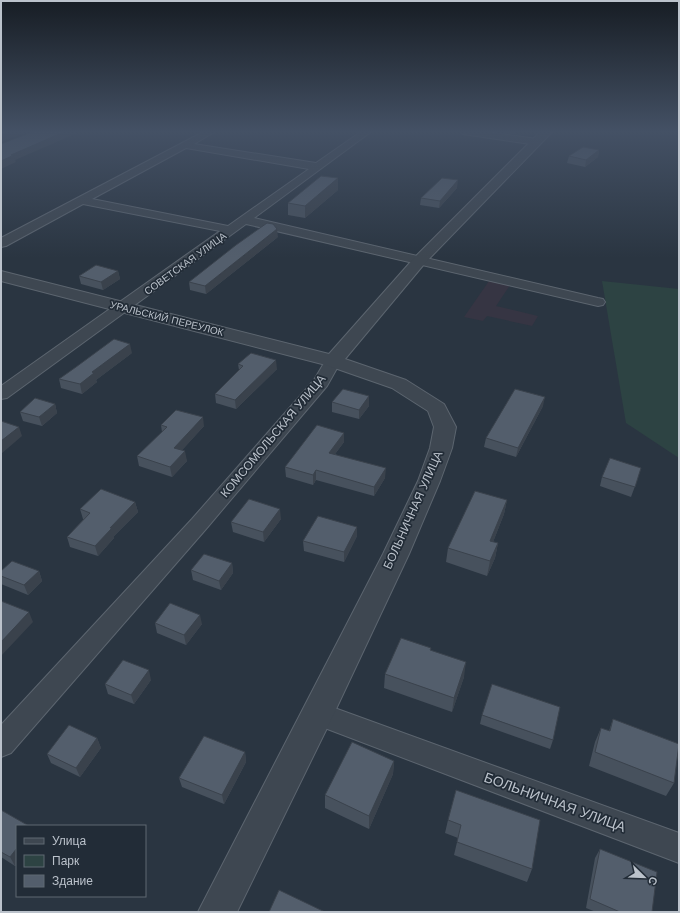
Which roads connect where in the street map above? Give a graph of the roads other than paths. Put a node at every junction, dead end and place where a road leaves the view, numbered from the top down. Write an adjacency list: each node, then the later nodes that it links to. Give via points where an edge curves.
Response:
1 (129, 174): 4 (street)
2 (309, 174): 5 (street, СОВЕТСКАЯ УЛИЦА)
3 (506, 174): 8 (street, КОМСОМОЛЬСКАЯ УЛИЦА)
4 (80, 200): 6 (street); 7 (street)
5 (245, 220): 6 (street, СОВЕТСКАЯ УЛИЦА); 8 (street)
6 (231, 230): 11 (street, СОВЕТСКАЯ УЛИЦА)
7 (1, 243)
8 (420, 260): 10 (street); 12 (street, КОМСОМОЛЬСКАЯ УЛИЦА)
9 (1, 276): 11 (street, УРАЛЬСКИЙ ПЕРЕУЛОК)
10 (598, 302)
11 (123, 307): 12 (street, УРАЛЬСКИЙ ПЕРЕУЛОК); 13 (street, СОВЕТСКАЯ УЛИЦА)
12 (333, 361): 14 (street, БОЛЬНИЧНАЯ УЛИЦА, via 399,384 437,408 445,427 441,448 429,481); 15 (street, КОМСОМОЛЬСКАЯ УЛИЦА, via 321,382 198,524)
13 (1, 394)
14 (318, 714): 16 (street, БОЛЬНИЧНАЯ УЛИЦА); 17 (street, БОЛЬНИЧНАЯ УЛИЦА)
15 (1, 744)
16 (679, 848)
17 (217, 912)

